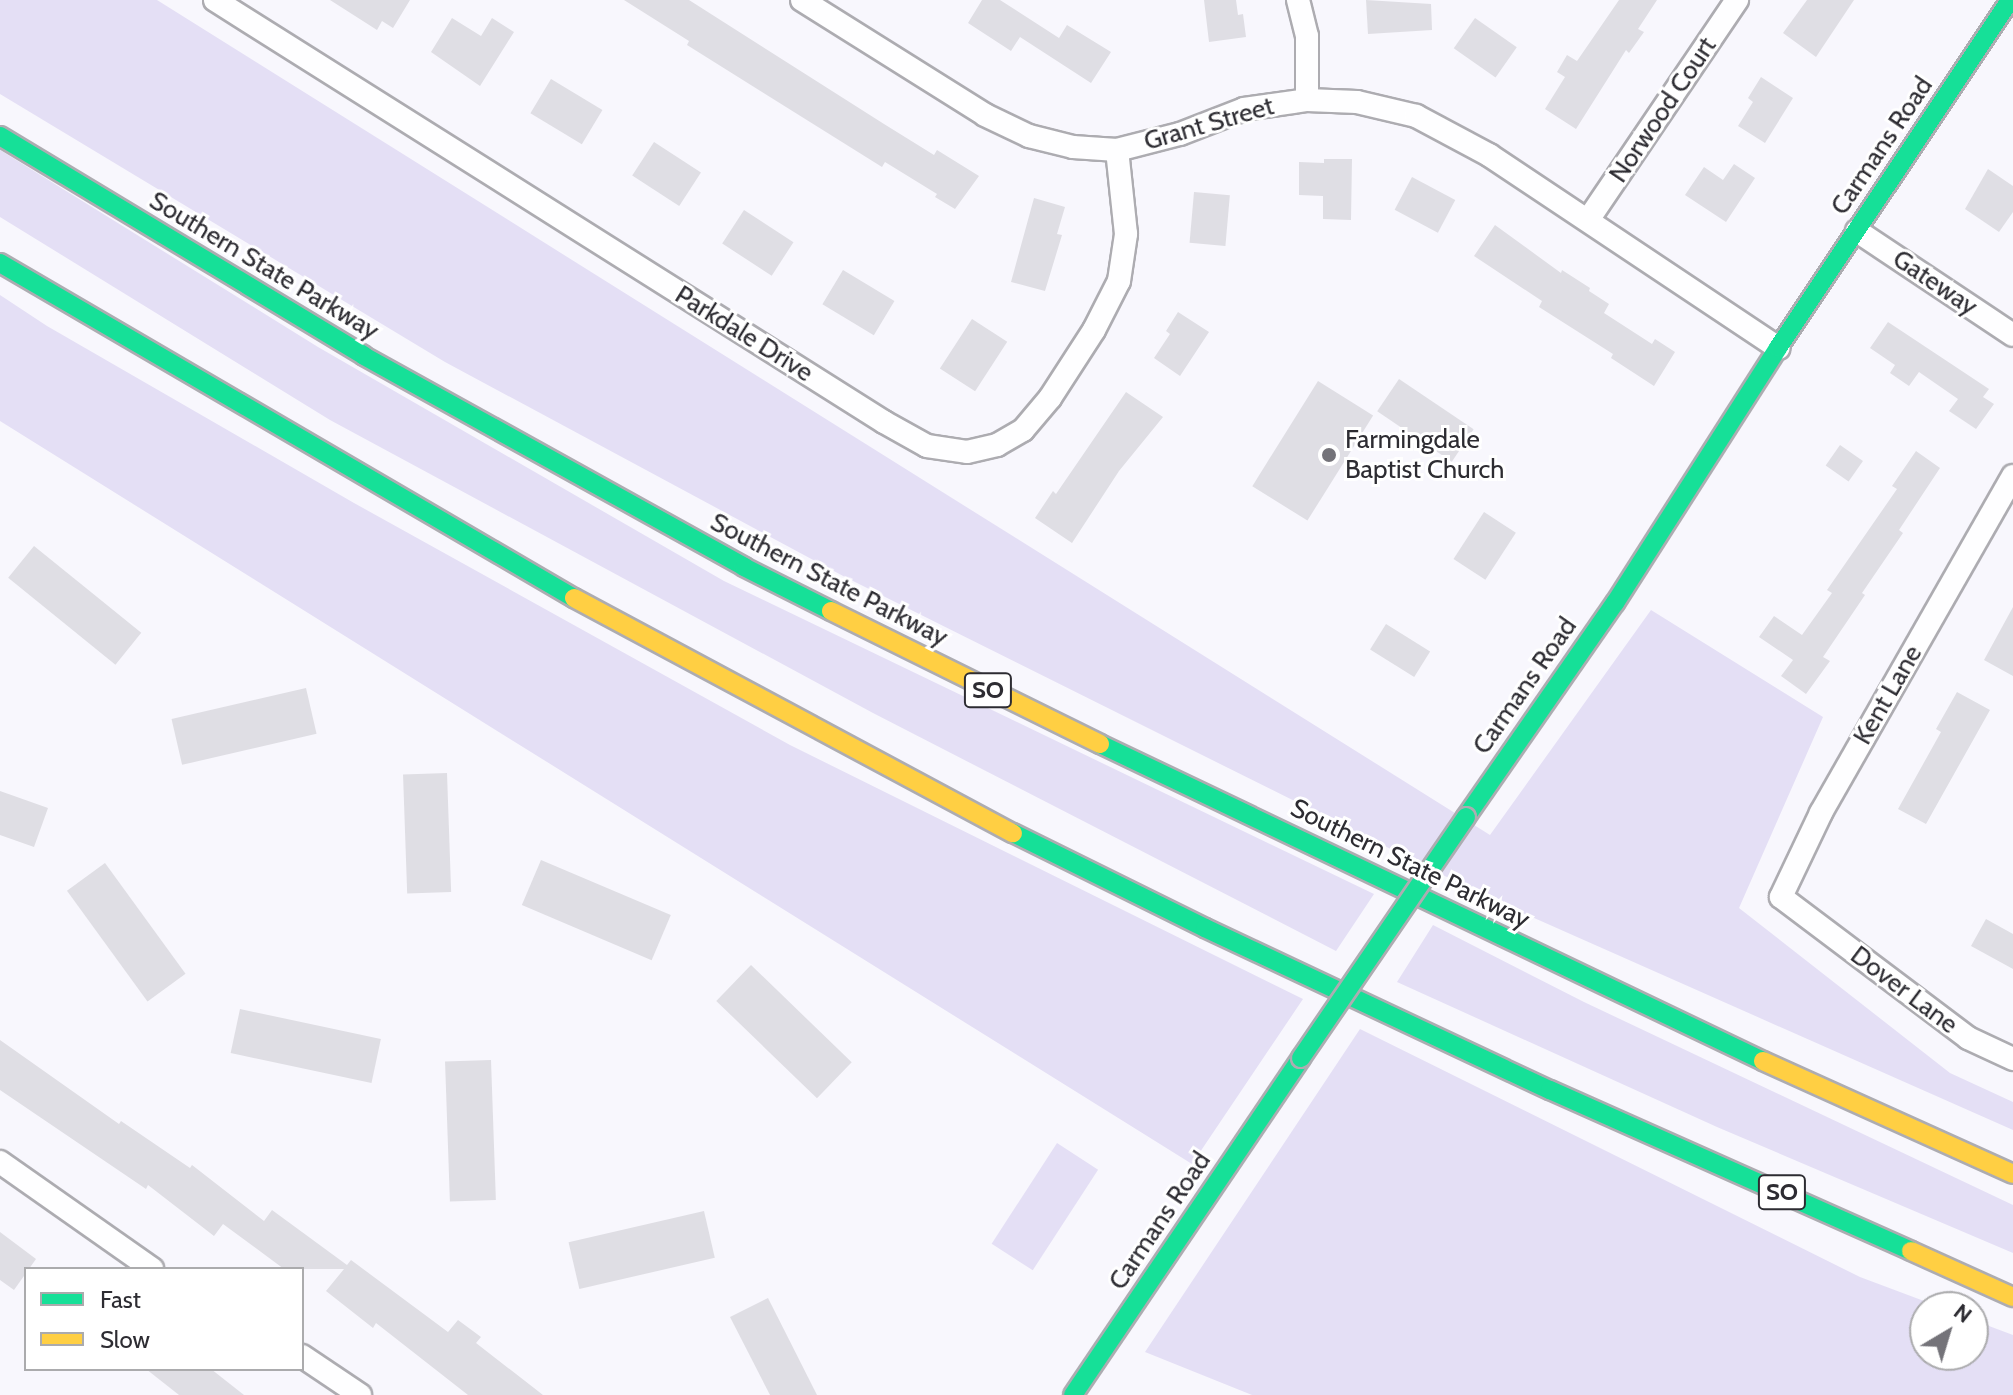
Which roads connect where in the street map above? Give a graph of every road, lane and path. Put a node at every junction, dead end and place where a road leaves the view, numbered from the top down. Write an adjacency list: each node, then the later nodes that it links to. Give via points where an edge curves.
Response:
1 (215, 0): 8 (street, Parkdale Drive, via 927,446 967,452 997,445 1023,430 1094,330 1119,281 1126,234)
2 (802, 0): 8 (street, Grant Street, via 985,115 1029,136)
3 (1298, 0): 6 (street, via 1307,36)
4 (1737, 0): 9 (street, Norwood Court)
5 (2010, 0): 10 (main road, Carmans Road)
6 (1307, 100): 8 (street, Grant Street, via 1244,109 1180,134); 9 (street, Grant Street, via 1357,102 1416,116 1489,155)
7 (0, 136): 18 (main road, Southern State Parkway / SO, via 364,356 744,567 944,669 1753,1057)
8 (1117, 150)
9 (1588, 220): 13 (street, Grant Street)
10 (1857, 231): 12 (street, Gateway); 13 (main road, Carmans Road)
11 (0, 263): 20 (main road, SO, via 455,532 1018,835 1550,1090)
12 (2013, 335)
13 (1778, 348): 23 (main road, Carmans Road, bridge, via 1615,603)
14 (2013, 476): 15 (street, Kent Lane, via 1821,813 1781,897)
15 (1801, 911): 16 (street, Dover Lane, via 1968,1038)
16 (2013, 1059)
17 (0, 1162): 19 (street)
18 (2013, 1174)
19 (149, 1267)
20 (2013, 1297)
21 (304, 1357): 22 (street)
22 (360, 1395)
23 (1073, 1395)

